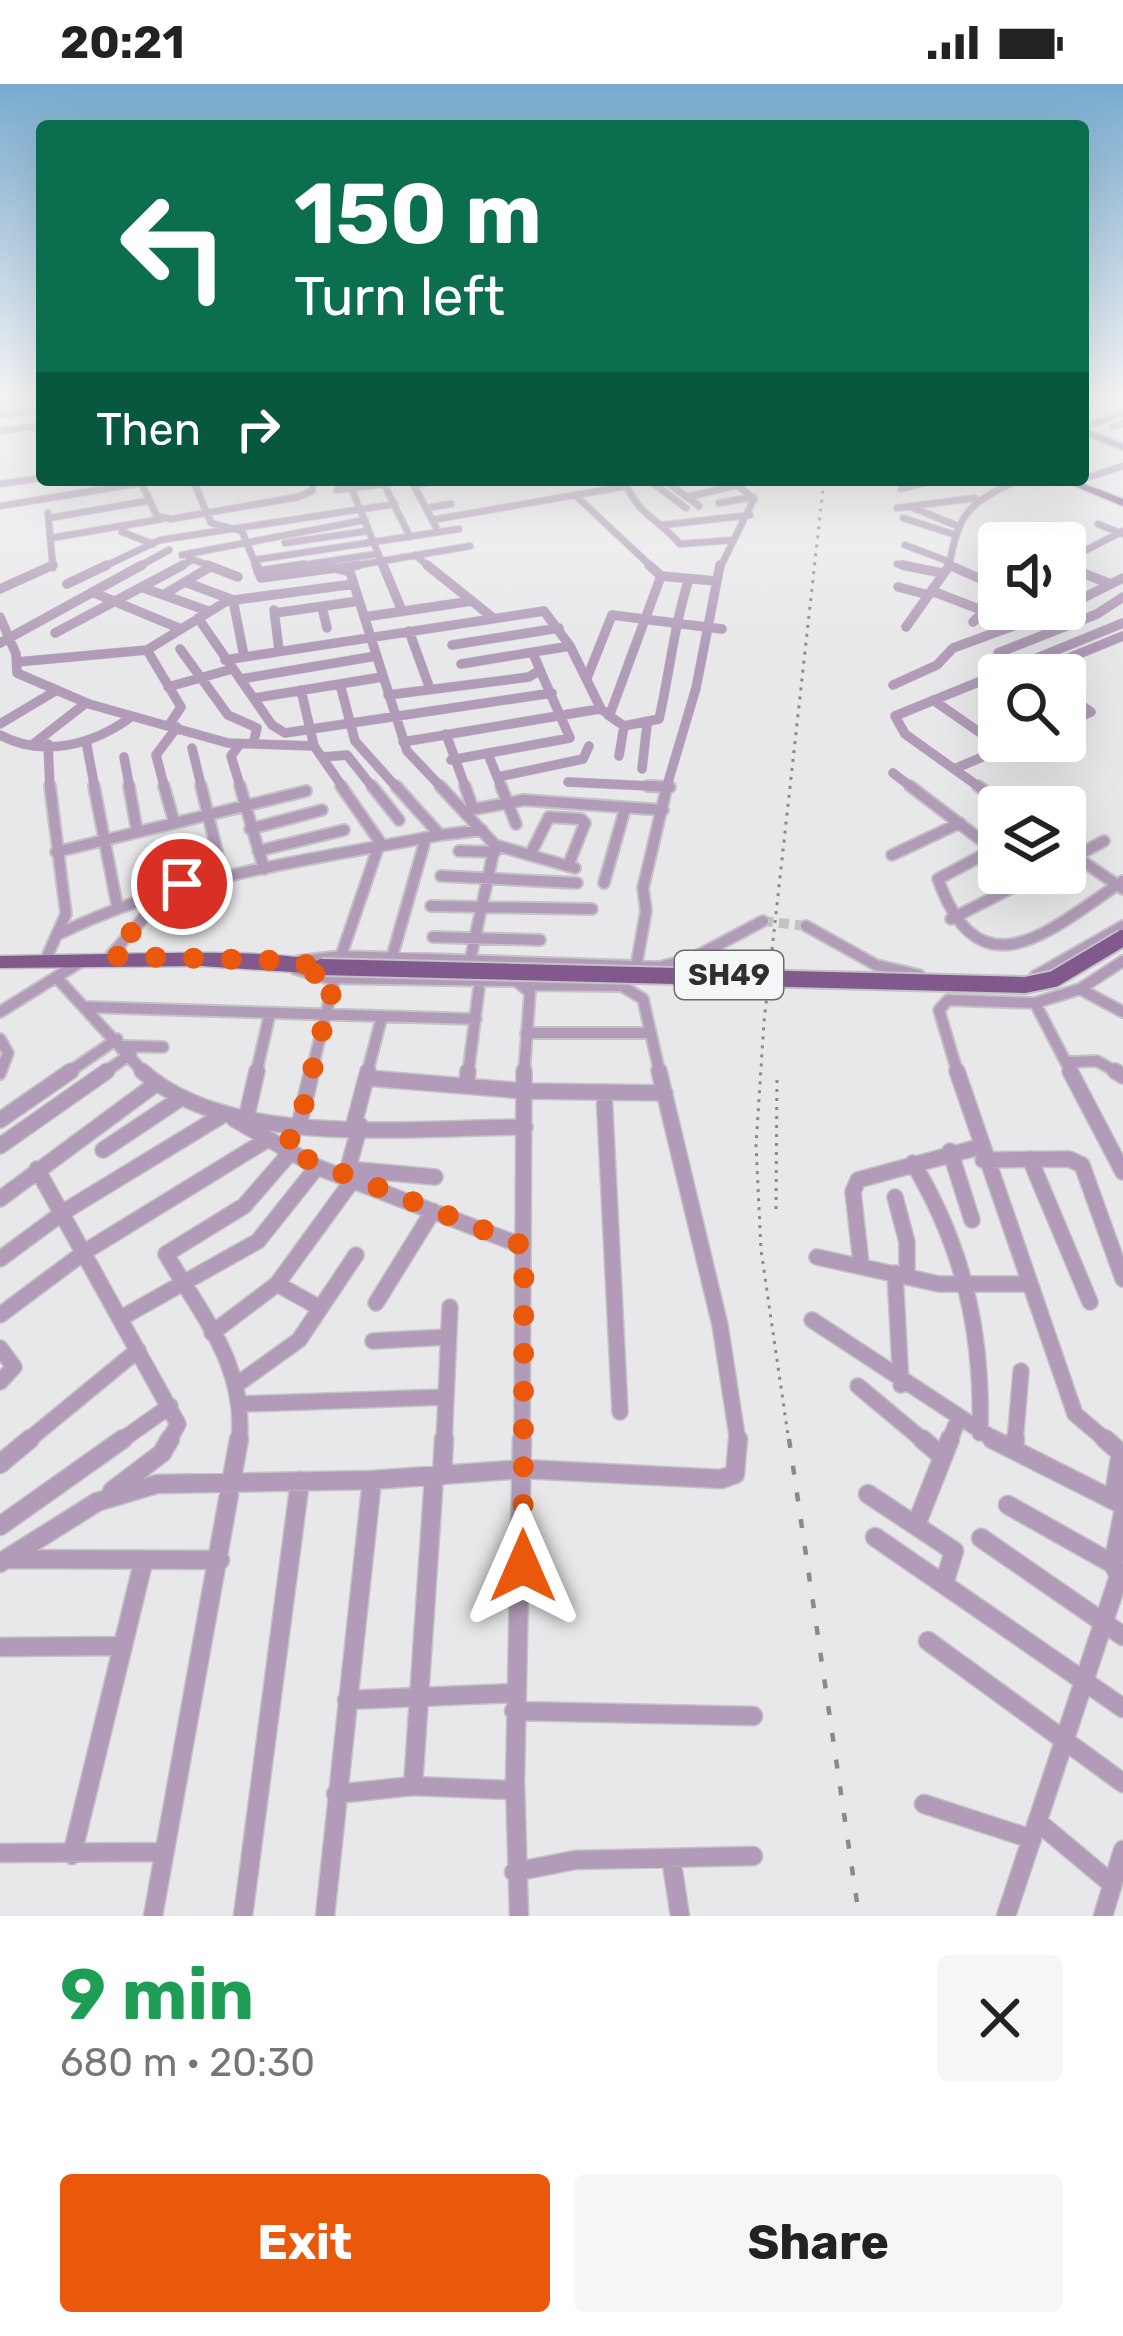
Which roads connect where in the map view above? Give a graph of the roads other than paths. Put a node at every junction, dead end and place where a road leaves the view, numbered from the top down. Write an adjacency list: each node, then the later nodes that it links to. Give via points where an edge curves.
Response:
1 (43, 486): 23 (street)
2 (118, 486): 23 (street)
3 (141, 486): 24 (street)
4 (195, 486): 36 (street)
5 (313, 486): 36 (street, via 304,495)
6 (349, 486): 35 (street)
7 (385, 486): 31 (street)
8 (413, 486): 32 (street)
9 (610, 486): 19 (street)
10 (629, 486): 43 (street, via 638,510)
11 (657, 486): 33 (street)
12 (673, 486): 20 (street)
13 (724, 486): 20 (street)
14 (739, 486): 21 (street)
15 (912, 486): 18 (street)
16 (1003, 486): 22 (street)
17 (1089, 486): 25 (main road)
18 (901, 489)
19 (575, 494): 41 (street); 73 (street)
20 (687, 496): 29 (street)
21 (753, 497): 26 (street); 37 (street)
22 (976, 498): 30 (street); 47 (street, via 958,514)
23 (45, 499): 28 (street)
24 (147, 501): 39 (street); 52 (street, via 48,515)
25 (1123, 501)
26 (719, 503)
27 (452, 504): 32 (street)
28 (0, 506)
29 (699, 506)
30 (908, 506): 34 (street); 47 (street)
31 (396, 507): 32 (street); 35 (street); 51 (street)
32 (425, 507): 41 (street)
33 (686, 508)
34 (897, 508)
35 (360, 509): 40 (street); 45 (street)
36 (206, 513): 39 (street); 45 (street)
37 (750, 515): 43 (street); 53 (street)
38 (903, 518): 47 (street)
39 (164, 519): 44 (street)
40 (364, 520): 48 (street); 57 (street)
41 (432, 520): 49 (street)
42 (1098, 524): 50 (street)
43 (663, 525): 53 (street, via 680,544)
44 (125, 526): 52 (street); 55 (street, via 122,532)
45 (230, 528): 55 (street); 57 (street)
46 (459, 529): 49 (street)
47 (956, 530): 70 (street)
48 (368, 531): 54 (street); 56 (street)
49 (439, 532): 51 (street)
50 (1122, 533): 61 (street)
51 (410, 537): 54 (street)
52 (51, 538): 85 (street, via 53,568)
53 (734, 540): 78 (street)
54 (373, 542): 64 (street); 65 (street)
55 (151, 543): 60 (street); 80 (street)
56 (285, 543)
57 (248, 544): 63 (street); 65 (street)
58 (905, 545): 70 (street)
59 (470, 547): 62 (street)
60 (169, 550): 63 (street); 86 (street)
61 (1086, 553)
62 (416, 556): 64 (street); 94 (street)
63 (187, 558): 67 (street); 83 (street)
64 (380, 558): 69 (street); 71 (street); 98 (street)
65 (254, 560): 71 (street)
66 (669, 561): 73 (street)
67 (210, 567): 74 (street); 79 (street)
68 (896, 567): 70 (street)
69 (341, 568): 71 (street, via 271,580); 81 (street)
70 (945, 570): 77 (street); 87 (street)
71 (258, 572)
72 (1086, 574): 82 (street)
73 (664, 576): 76 (street); 105 (street)
74 (238, 577)
75 (1123, 578): 82 (street)
76 (689, 579): 78 (street); 107 (street)
77 (978, 580)
78 (716, 581): 110 (street)
79 (184, 582): 88 (street); 92 (street)
80 (67, 584)
81 (354, 584): 89 (street); 95 (street)
82 (1109, 584): 90 (street)
83 (141, 587): 88 (street); 93 (street)
84 (898, 587): 87 (street)
85 (0, 589)
86 (92, 592): 93 (street); 103 (street)
87 (931, 593): 106 (street, via 984,610); 111 (street)
88 (164, 595): 100 (street)
89 (272, 595): 92 (street); 99 (street)
90 (1086, 596)
91 (1123, 597): 96 (street)
92 (233, 600): 100 (street); 133 (street)
93 (114, 601): 112 (street); 119 (street)
94 (472, 601): 98 (street); 102 (street)
95 (359, 602): 97 (street); 101 (street)
96 (1118, 605): 129 (street)
97 (322, 607): 99 (street); 113 (street)
98 (402, 611): 101 (street)
99 (275, 613): 127 (street)
100 (203, 615): 112 (street); 138 (street)
101 (364, 617): 121 (street)
102 (492, 617): 109 (street); 114 (street, via 544,611)
103 (45, 618): 119 (street); 122 (street)
104 (0, 620): 122 (street)
105 (646, 620): 107 (street); 142 (street, via 609,617); 158 (street)
106 (974, 622)
107 (674, 623): 110 (street); 165 (street, via 666,701)
108 (1123, 623): 130 (street)
109 (444, 626): 117 (street); 123 (street)
110 (707, 627): 115 (street); 197 (street)
111 (906, 627)
112 (181, 628): 126 (street)
113 (327, 628)
114 (559, 628): 123 (street); 124 (street)
115 (722, 628)
116 (996, 630): 118 (street)
117 (409, 631): 121 (street); 149 (street)
118 (993, 631): 147 (street)
119 (55, 632): 132 (street)
120 (1123, 636): 131 (street)
121 (370, 637): 127 (street); 134 (street)
122 (5, 641): 135 (street)
123 (452, 645): 137 (street)
124 (571, 646): 128 (street); 142 (street)
125 (180, 649): 141 (street)
126 (147, 650): 132 (street); 148 (street)
127 (280, 650): 133 (street)
128 (533, 653): 137 (street); 139 (street)
129 (1001, 654)
130 (1043, 654)
131 (1081, 654)
132 (58, 656): 135 (street)
133 (244, 656): 138 (street)
134 (376, 656): 140 (street); 143 (street)
135 (17, 658): 136 (street); 150 (street, via 19,674)
136 (0, 664)
137 (461, 664): 146 (street)
138 (228, 665): 141 (street); 143 (street)
139 (540, 670): 146 (street); 152 (street)
140 (382, 677): 145 (street); 153 (street)
141 (201, 678): 148 (street); 162 (street)
142 (586, 678): 158 (street)
143 (241, 680): 154 (street)
144 (978, 681): 155 (street)
145 (340, 684): 151 (street); 164 (street)
146 (469, 684): 149 (street); 157 (street)
147 (893, 685)
148 (168, 687): 166 (street, via 181,707)
149 (430, 689): 153 (street)
150 (57, 690): 156 (street); 163 (street)
151 (301, 690): 154 (street); 168 (street)
152 (552, 693): 157 (street); 159 (street)
153 (388, 695): 161 (street)
154 (255, 698): 168 (street, via 275,728)
155 (933, 700): 169 (street); 188 (street, via 900,712 895,724)
156 (86, 703): 160 (street); 177 (street)
157 (477, 704): 161 (street)
158 (605, 712): 159 (street); 167 (street)
159 (563, 714): 171 (street); 181 (street, via 567,740)
160 (131, 717): 166 (street); 172 (street)
161 (395, 718): 164 (street); 174 (street)
162 (236, 720): 170 (street); 176 (street, via 257,728)
163 (0, 724)
164 (351, 725): 168 (street); 215 (street, via 355,741)
165 (647, 725): 167 (street); 187 (street)
166 (173, 726): 170 (street); 208 (street, via 156,755)
167 (624, 726): 182 (street)
168 (312, 730): 178 (street)
169 (978, 731)
170 (200, 732): 176 (street)
171 (446, 734): 174 (street); 186 (street)
172 (86, 741): 175 (street); 217 (street)
173 (3, 742): 177 (street)
174 (403, 742): 196 (street)
175 (47, 744): 177 (street); 225 (street)
176 (246, 744): 178 (street); 201 (street, via 231,759)
177 (32, 746)
178 (314, 746): 184 (street)
179 (589, 746): 190 (street, via 584,759)
180 (192, 748): 206 (street)
181 (488, 754): 186 (street); 190 (street)
182 (619, 756)
183 (124, 757): 214 (street)
184 (323, 757): 207 (street, via 347,754); 220 (street)
185 (978, 758): 188 (street)
186 (451, 760): 191 (street)
187 (642, 769)
188 (954, 769): 195 (street)
189 (893, 773): 209 (street)
190 (498, 776): 199 (street)
191 (461, 782): 196 (street); 204 (street)
192 (568, 782): 193 (street)
193 (597, 783): 194 (street); 200 (street)
194 (633, 785): 197 (street); 202 (street)
195 (980, 786)
196 (440, 787): 204 (street)
197 (670, 787): 205 (street)
198 (306, 791): 201 (street)
199 (508, 801): 200 (street); 204 (street); 210 (street)
200 (591, 805): 202 (street)
201 (243, 806): 206 (street); 211 (street)
202 (627, 809): 205 (street); 235 (street)
203 (322, 810): 211 (street)
204 (468, 810): 213 (street)
205 (663, 810): 260 (street, via 643,888)
206 (209, 813): 208 (street); 232 (street)
207 (399, 820)
208 (173, 822): 214 (street)
209 (960, 823): 216 (street); 227 (street)
210 (516, 824)
211 (250, 829): 223 (street)
212 (344, 830): 223 (street)
213 (482, 830): 215 (street); 222 (street)
214 (137, 831): 217 (street)
215 (440, 836): 218 (street)
216 (978, 837)
217 (104, 839): 225 (street); 239 (street)
218 (425, 841): 220 (street); 254 (street)
219 (1104, 841): 221 (street)
220 (380, 846): 230 (street); 253 (street)
221 (1086, 847)
222 (495, 849): 224 (street); 226 (street); 234 (street)
223 (258, 851): 230 (street)
224 (459, 851)
225 (56, 852): 247 (street, via 66,914)
226 (532, 853): 231 (street); 231 (street, via 549,817 581,819)
227 (892, 855)
228 (978, 860): 244 (street, via 938,879)
229 (1086, 862): 236 (street)
230 (264, 869): 232 (street)
231 (574, 872): 234 (street)
232 (223, 876): 237 (street)
233 (441, 876): 234 (street)
234 (491, 877): 240 (street)
235 (604, 883)
236 (1121, 885): 244 (street, via 1023,944 969,940)
237 (159, 890): 239 (street); 252 (street)
238 (998, 894): 244 (street)
239 (117, 905): 247 (street)
240 (484, 905): 241 (street); 242 (street); 250 (street)
241 (430, 906)
242 (592, 909)
243 (763, 920): 260 (street, via 687,961)
244 (952, 920)
245 (806, 926): 246 (street, via 892,971 998,979 1044,974)
246 (1123, 926)
247 (61, 933): 256 (street)
248 (434, 938): 250 (street)
249 (1123, 938): 261 (main road, SH49, bridge, via 1054,979 1025,985)
250 (475, 939): 251 (street); 257 (street)
251 (540, 940)
252 (111, 956): 255 (main road, SH49); 261 (main road, SH49)
253 (341, 956): 254 (street); 261 (street)
254 (392, 957): 257 (street)
255 (86, 960): 256 (main road, SH49); 261 (main road, SH49); 262 (street)
256 (45, 961): 259 (main road, SH49)
257 (470, 961): 260 (street)
258 (1123, 961): 265 (street)
259 (0, 962)
260 (637, 967)
261 (312, 968): 263 (street); 271 (street)
262 (58, 980): 267 (street); 268 (street)
263 (480, 980): 264 (street); 273 (street)
264 (526, 985): 274 (street); 275 (street, via 631,987 643,999)
265 (1080, 989): 266 (street); 269 (street)
266 (1035, 1003): 279 (street); 299 (street, via 940,1006)
267 (87, 1007): 270 (street); 277 (street)
268 (0, 1012)
269 (1123, 1012)
270 (270, 1013): 271 (street); 289 (street)
271 (328, 1015): 272 (street); 291 (street)
272 (382, 1016): 273 (street); 282 (street)
273 (476, 1019): 283 (street)
274 (526, 1033): 275 (street); 285 (street)
275 (649, 1034): 287 (street)
276 (0, 1039): 280 (street, via 8,1053)
277 (124, 1047): 278 (street); 284 (street); 290 (street); 295 (street)
278 (163, 1047)
279 (1070, 1062): 281 (street, via 1097,1061); 304 (street)
280 (0, 1075)
281 (1123, 1076)
282 (368, 1078): 283 (street); 292 (street)
283 (467, 1082): 285 (street)
284 (157, 1083): 288 (street); 303 (street)
285 (525, 1091): 286 (street); 293 (street)
286 (604, 1092): 287 (street); 344 (street)
287 (665, 1093): 350 (street, via 723,1342 739,1467 721,1479)
288 (178, 1100): 289 (street); 296 (street)
289 (233, 1118): 291 (street); 294 (street); 309 (street)
290 (0, 1120)
291 (300, 1121): 292 (street); 298 (street)
292 (357, 1125): 293 (street); 305 (street)
293 (525, 1127): 312 (street)
294 (265, 1141): 298 (street); 313 (street)
295 (0, 1146)
296 (103, 1150)
297 (950, 1151): 299 (street); 301 (street); 311 (street)
298 (287, 1152): 302 (street); 322 (street, via 244,1206 166,1254)
299 (981, 1153): 300 (street); 321 (street)
300 (1030, 1159): 319 (street, via 1082,1165); 324 (street)
301 (913, 1163): 317 (street, via 854,1185); 323 (street, via 955,1235)
302 (317, 1167): 305 (street); 322 (street, via 258,1240)
303 (37, 1169): 308 (street); 309 (street)
304 (1123, 1172)
305 (348, 1176): 306 (street); 310 (street); 320 (street)
306 (435, 1177)
307 (895, 1197): 318 (street, via 907,1242)
308 (0, 1198)
309 (65, 1211): 313 (street); 316 (street)
310 (433, 1211): 312 (street); 325 (street)
311 (973, 1220)
312 (524, 1246): 350 (street)
313 (86, 1251): 328 (street); 329 (street)
314 (356, 1255): 327 (street)
315 (817, 1257): 317 (street)
316 (0, 1259)
317 (861, 1263): 318 (street)
318 (901, 1275): 323 (street); 339 (street)
319 (1123, 1279)
320 (278, 1284): 327 (street); 331 (street)
321 (1027, 1284): 323 (street); 358 (street, via 1075,1414 1121,1453)
322 (182, 1285): 329 (street); 331 (street)
323 (967, 1285): 346 (street, via 983,1366)
324 (1090, 1302)
325 (376, 1303)
326 (450, 1306): 332 (street)
327 (320, 1308): 338 (street, via 299,1340)
328 (0, 1315)
329 (122, 1318): 335 (street)
330 (812, 1320): 339 (street)
331 (212, 1333): 338 (street)
332 (448, 1337): 333 (street); 341 (street)
333 (373, 1340)
334 (0, 1348): 337 (street, via 14,1366)
335 (138, 1350): 343 (street); 349 (street)
336 (1021, 1372): 347 (street)
337 (0, 1382)
338 (239, 1383): 342 (street)
339 (901, 1385): 345 (street)
340 (858, 1386): 348 (street)
341 (446, 1397): 342 (street); 351 (street)
342 (243, 1404): 352 (street)
343 (170, 1406): 356 (street, via 178,1424 172,1443); 360 (street)
344 (620, 1412)
345 (958, 1420): 346 (street); 348 (street)
346 (980, 1433): 347 (street)
347 (1014, 1450): 358 (street)
348 (943, 1457): 359 (street)
349 (0, 1464)
350 (523, 1469): 351 (street); 376 (street)
351 (438, 1477): 353 (street); 374 (street)
352 (235, 1480): 354 (street); 356 (street, via 158,1484); 363 (street)
353 (372, 1480): 354 (street); 375 (street)
354 (300, 1481): 395 (street)
355 (868, 1494): 359 (street)
356 (97, 1502): 364 (street)
357 (1008, 1505): 366 (street)
358 (1120, 1506): 366 (street)
359 (916, 1525): 367 (street, via 954,1551)
360 (0, 1526)
361 (875, 1537): 367 (street)
362 (981, 1538): 368 (street)
363 (220, 1560): 365 (street); 387 (street)
364 (3, 1561): 365 (street)
365 (143, 1563): 371 (street)
366 (1113, 1564): 368 (street, via 1119,1576)
367 (944, 1584): 373 (street)
368 (1102, 1622): 369 (street); 373 (street)
369 (1123, 1636)
370 (928, 1641): 379 (street)
371 (123, 1646): 372 (street); 389 (street)
372 (0, 1647)
373 (1085, 1682): 377 (street); 379 (street)
374 (421, 1696): 375 (street); 376 (street); 381 (street)
375 (347, 1700): 383 (street)
376 (515, 1702): 378 (street); 382 (street)
377 (1123, 1708)
378 (753, 1716)
379 (1064, 1743): 380 (street); 385 (street)
380 (1123, 1783)
381 (413, 1786): 382 (street); 383 (street)
382 (511, 1790): 392 (street)
383 (336, 1794): 396 (street)
384 (924, 1804): 385 (street)
385 (1035, 1830): 393 (street); 399 (street)
386 (1123, 1850): 393 (street)
387 (163, 1852): 389 (street); 394 (street)
388 (0, 1853): 389 (street)
389 (72, 1855)
390 (753, 1856): 391 (street)
391 (671, 1858): 392 (street, via 575,1860); 398 (street)
392 (514, 1872): 397 (street)
393 (1109, 1905)
394 (153, 1916)
395 (243, 1916)
396 (325, 1916)
397 (519, 1916)
398 (680, 1916)
399 (1006, 1916)

